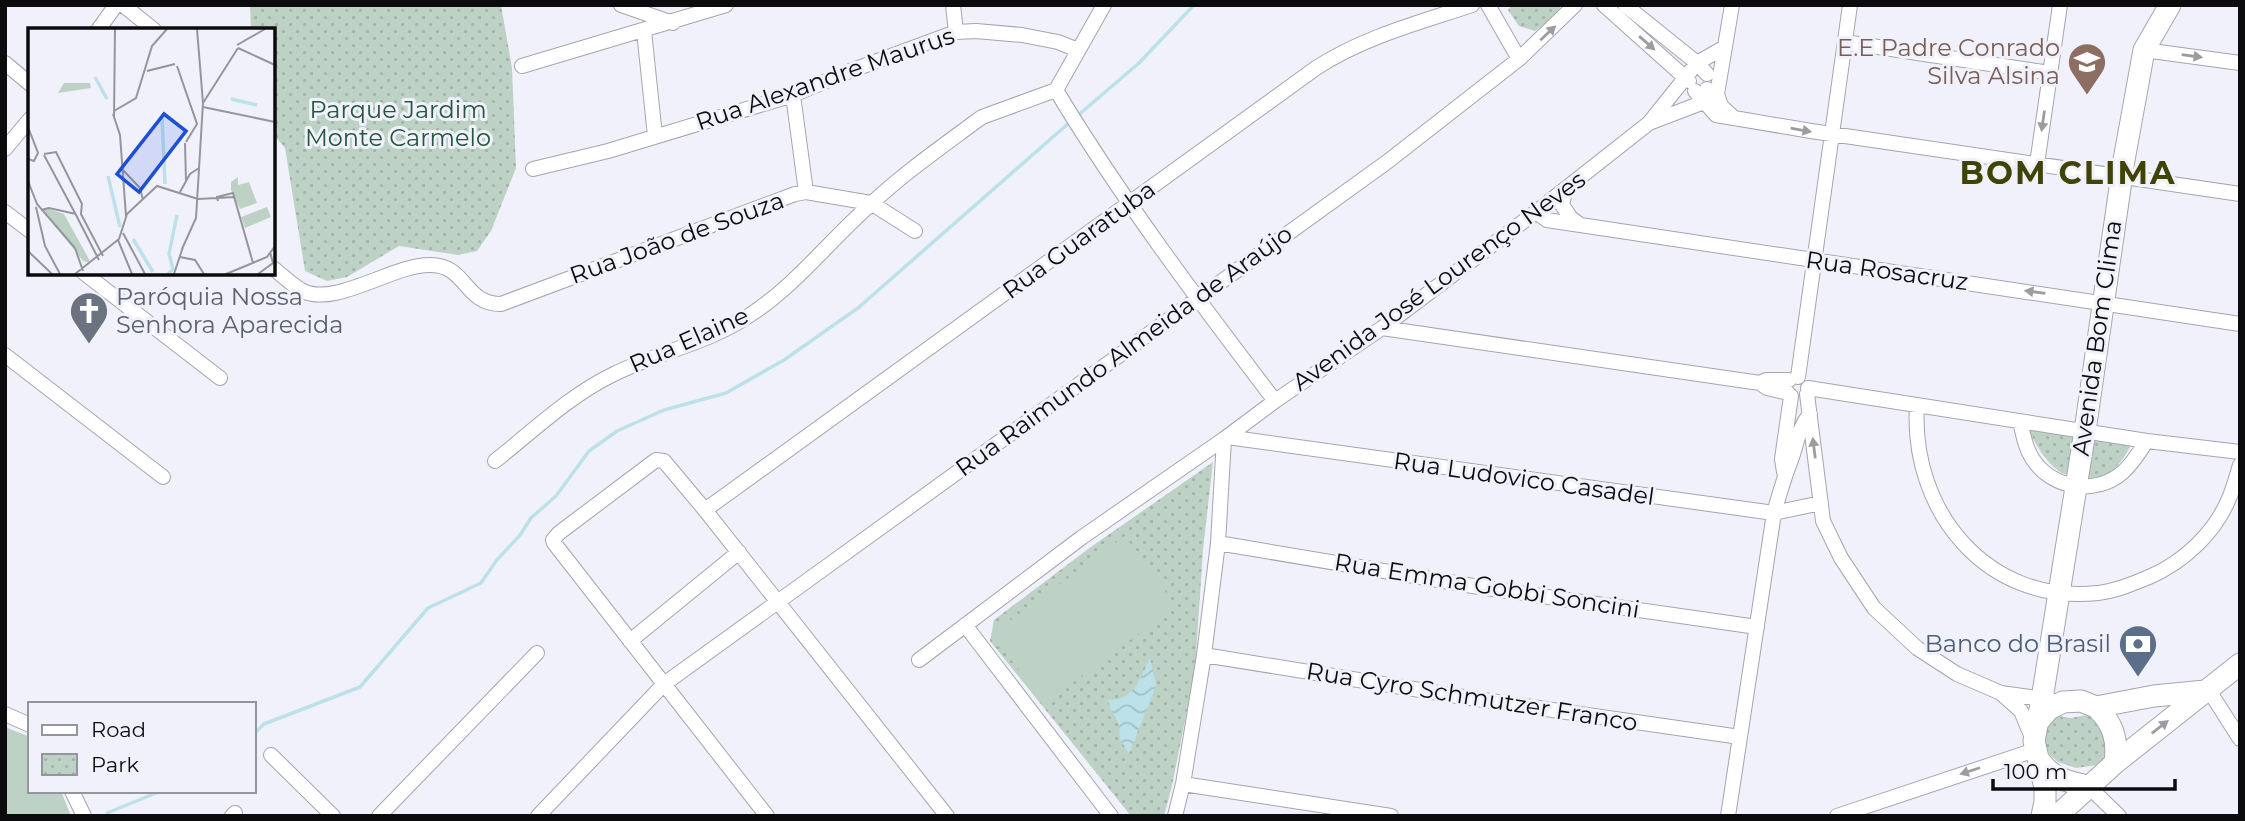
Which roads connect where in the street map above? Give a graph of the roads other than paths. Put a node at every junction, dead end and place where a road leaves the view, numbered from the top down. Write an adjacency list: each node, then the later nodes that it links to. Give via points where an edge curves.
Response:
1 (116, 5): 17 (street)
2 (123, 5): 18 (street)
3 (621, 5): 16 (street)
4 (726, 5): 16 (street)
5 (953, 5): 20 (street)
6 (1104, 5): 23 (street)
7 (1472, 5): 48 (street, Rua Guaratuba, via 1390,32 1331,58)
8 (1488, 5): 25 (street)
9 (1575, 5): 25 (street, Rua Raimundo Almeida de Araújo, one-way to 9)
10 (1604, 5): 32 (street, one-way to 32)
11 (1625, 5): 29 (street)
12 (1732, 5): 22 (street)
13 (1850, 5): 21 (street)
14 (2060, 5): 30 (street)
15 (2170, 5): 24 (main road, Avenida Bom Clima)
16 (673, 23): 19 (street)
17 (99, 28)
18 (152, 28)
19 (643, 31): 28 (street); 39 (street)
20 (956, 32): 23 (street, Rua Alexandre Maurus, via 1022,35); 34 (street, Rua Alexandre Maurus)
21 (1845, 43): 30 (street); 38 (street)
22 (1725, 47): 29 (street, Avenida José Lourenço Neves); 35 (street, via 1717,94 1721,106)
23 (1078, 50): 33 (street)
24 (2144, 50): 26 (street, one-way to 26); 43 (main road, Avenida Bom Clima)
25 (1518, 59): 57 (street, Rua Raimundo Almeida de Araújo, via 1387,162)
26 (2240, 63)
27 (5, 64): 31 (street)
28 (522, 66)
29 (1702, 69): 32 (street, Avenida José Lourenço Neves); 32 (street, via 1710,83)
30 (2050, 73): 41 (street, one-way to 41)
31 (28, 82)
32 (1696, 88): 35 (street, via 1716,115); 37 (street, Avenida José Lourenço Neves); 37 (street, Avenida José Lourenço Neves)
33 (1056, 90): 47 (street, via 982,117); 48 (street)
34 (793, 95): 39 (street, Rua Alexandre Maurus); 45 (street)
35 (1734, 118): 38 (street, one-way to 38)
36 (28, 121): 40 (street)
37 (1649, 123): 44 (street, Avenida José Lourenço Neves)
38 (1832, 134): 41 (street); 54 (street)
39 (655, 136): 42 (street, Rua Alexandre Maurus)
40 (5, 149)
41 (2037, 164): 43 (street)
42 (533, 169)
43 (2121, 176): 46 (street); 58 (main road, Avenida Bom Clima)
44 (1566, 188): 50 (street, Avenida José Lourenço Neves); 51 (street, via 1562,205)
45 (806, 192): 47 (street, Rua João de Souza); 55 (street, Rua João de Souza, via 501,304 482,301 454,271 436,265 414,267 326,295 303,291)
46 (2240, 194)
47 (871, 203): 53 (street); 72 (street, Rua Elaine, via 783,290 734,326 600,382)
48 (1130, 203): 57 (street); 78 (street, Rua Guaratuba)
49 (5, 212): 52 (street)
50 (1536, 212): 51 (street, Rua Rosacruz, via 1547,220); 60 (street, Avenida José Lourenço Neves)
51 (1580, 225): 54 (street, Rua Rosacruz)
52 (28, 229)
53 (915, 231)
54 (1814, 260): 58 (street, Rua Rosacruz, one-way to 54); 63 (street)
55 (275, 270)
56 (87, 275): 62 (street)
57 (1197, 298): 64 (street); 83 (street, Rua Raimundo Almeida de Araújo)
58 (2102, 302): 59 (street, Rua Rosacruz); 68 (main road, Avenida Bom Clima)
59 (2240, 324)
60 (1382, 328): 63 (street); 64 (street, Avenida José Lourenço Neves)
61 (5, 355): 75 (street)
62 (220, 378)
63 (1797, 388): 65 (street); 66 (street); 74 (street, via 1782,459)
64 (1275, 401): 69 (street, Avenida José Lourenço Neves)
65 (1917, 405): 67 (street); 82 (street, via 1922,468 1930,493 1954,534 1990,569)
66 (1810, 414): 74 (street, via 1802,423); 77 (street, one-way to 66)
67 (2020, 421): 68 (street); 76 (street, via 2032,458 2054,480)
68 (2085, 431): 70 (street); 76 (main road, Avenida Bom Clima)
69 (1226, 438): 79 (street, Rua Ludovico Casadel); 80 (street); 84 (street, Avenida José Lourenço Neves)
70 (2147, 441): 71 (street); 76 (street, via 2121,473 2098,485)
71 (2240, 452)
72 (495, 461)
73 (2240, 465): 82 (street, via 2219,517 2173,566 2122,588)
74 (1785, 473): 79 (street)
75 (163, 477)
76 (2075, 487): 82 (main road, Avenida Bom Clima)
77 (1821, 503): 79 (street, Rua Ludovico Casadel); 93 (street, via 1830,538 1874,608 1917,648 1957,674)
78 (705, 510): 81 (street); 86 (street, via 664,461 656,460 553,540)
79 (1774, 513): 85 (street)
80 (1218, 543): 85 (street, Rua Emma Gobbi Soncini); 88 (street)
81 (739, 552): 83 (street); 86 (street)
82 (2059, 593): 94 (main road, Avenida Bom Clima)
83 (778, 601): 91 (street, Rua Raimundo Almeida de Araújo); 111 (street)
84 (965, 625): 89 (street, Avenida José Lourenço Neves); 112 (street)
85 (1757, 627): 98 (street)
86 (630, 641): 91 (street)
87 (537, 653): 108 (street)
88 (1204, 655): 98 (street, Rua Cyro Schmutzer Franco); 103 (street)
89 (919, 660)
90 (2240, 664): 92 (main road)
91 (664, 684): 109 (street, Rua Raimundo Almeida de Araújo); 110 (street)
92 (2207, 690): 95 (main road); 99 (street); 102 (main road, one-way to 92)
93 (2001, 693): 94 (street); 100 (street, via 2021,711)
94 (2050, 693): 95 (main road); 100 (main road)
95 (2096, 707): 102 (main road, via 2111,726)
96 (5, 714): 97 (street)
97 (28, 724)
98 (1740, 737): 115 (street)
99 (2240, 738)
100 (2036, 743): 104 (main road, via 2054,776); 116 (street, one-way to 116); 117 (main road, via 2045,788)
101 (271, 755): 107 (street)
102 (2115, 763): 104 (main road)
103 (1183, 784): 113 (street); 114 (street)
104 (2088, 786): 118 (main road); 119 (street)
105 (73, 793): 106 (street)
106 (84, 816)
107 (333, 816)
108 (379, 816)
109 (538, 816)
110 (768, 816)
111 (947, 816)
112 (1111, 816)
113 (1175, 816)
114 (1391, 816)
115 (1728, 816)
116 (1836, 816)
117 (2042, 816)
118 (2057, 816)
119 (2119, 816)

